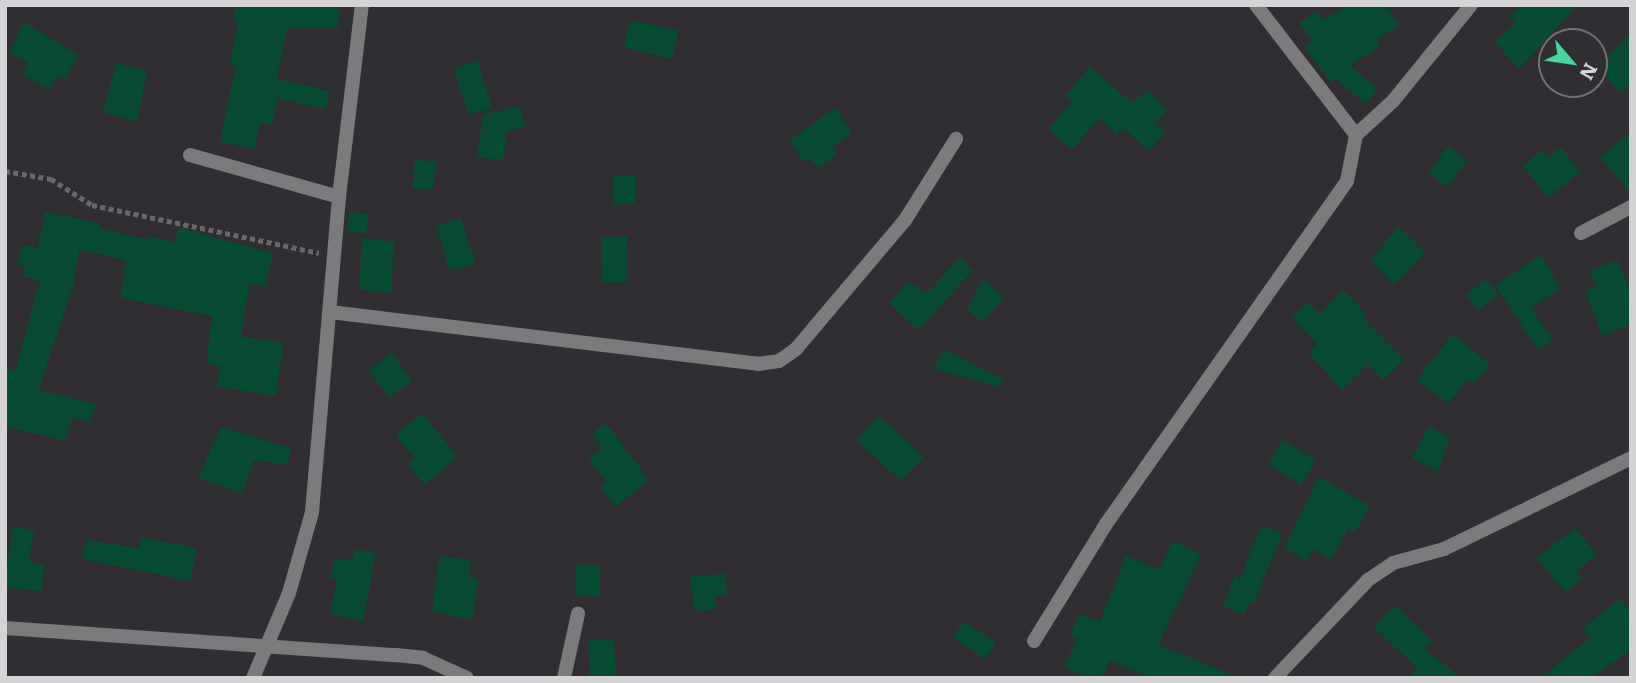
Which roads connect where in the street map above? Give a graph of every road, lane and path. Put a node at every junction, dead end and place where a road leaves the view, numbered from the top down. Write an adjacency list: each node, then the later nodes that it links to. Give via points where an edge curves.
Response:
1 (362, 5): 8 (street)
2 (1256, 5): 4 (street)
3 (1471, 5): 4 (street, via 1393,101)
4 (1356, 135): 16 (street, via 1347,181 1106,524)
5 (956, 139): 12 (street, via 905,220 796,349 779,360 758,365)
6 (190, 155): 8 (street)
7 (5, 171): 11 (path, via 51,179 92,205)
8 (339, 197): 11 (street)
9 (1631, 207): 10 (street)
10 (1581, 233)
11 (334, 257): 12 (street)
12 (330, 312): 17 (street, via 312,512 289,593)
13 (1631, 458): 21 (street, via 1444,549 1393,563 1368,580)
14 (578, 614): 20 (street)
15 (5, 628): 17 (street)
16 (1034, 641)
17 (264, 649): 18 (street); 19 (street, via 423,658)
18 (253, 678)
19 (467, 678)
20 (564, 678)
21 (1276, 678)

